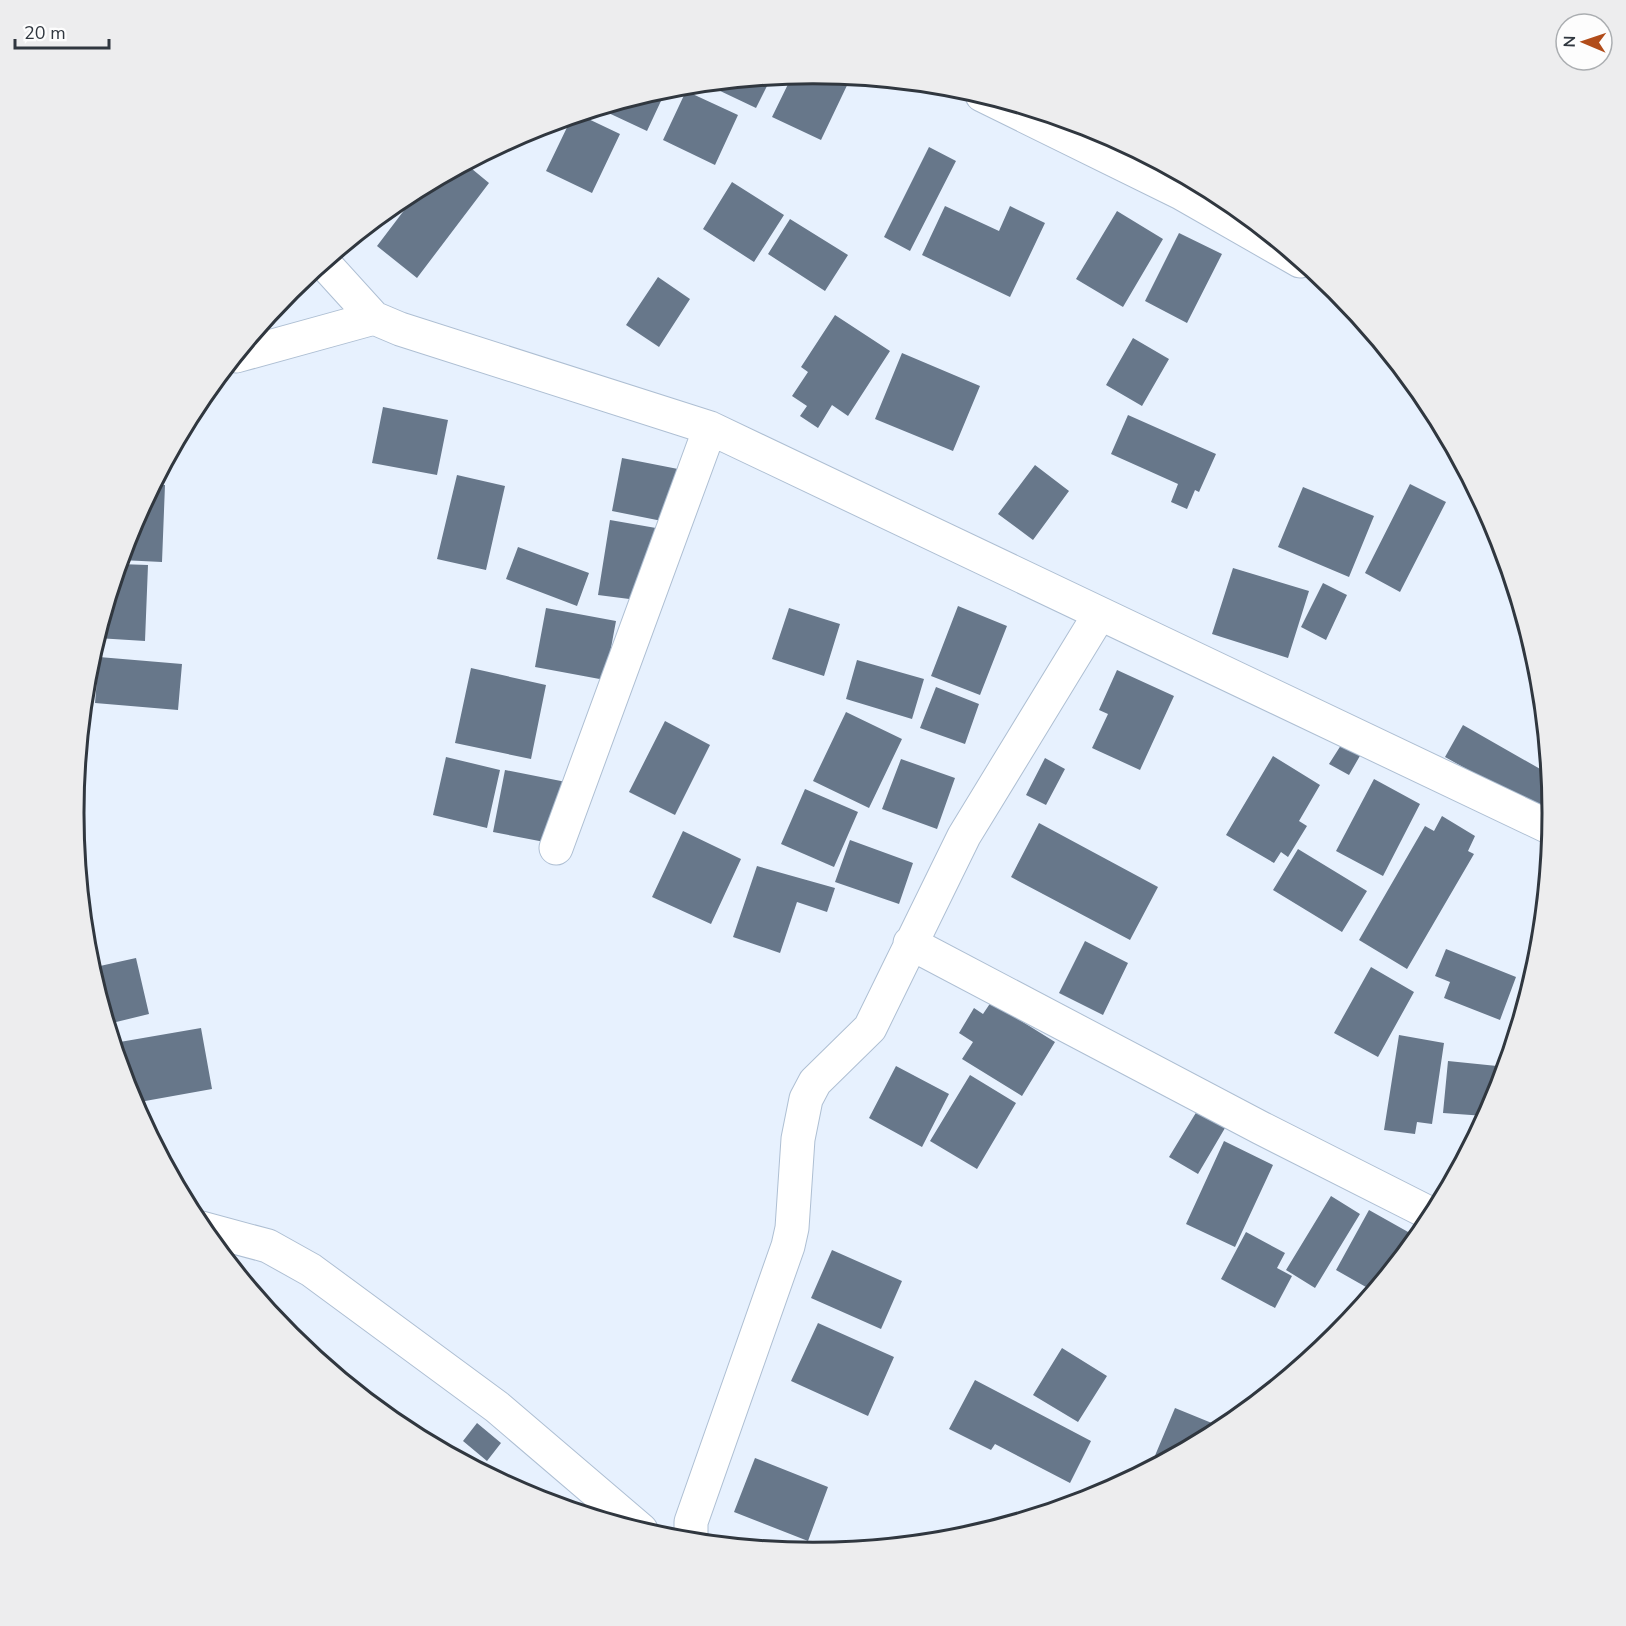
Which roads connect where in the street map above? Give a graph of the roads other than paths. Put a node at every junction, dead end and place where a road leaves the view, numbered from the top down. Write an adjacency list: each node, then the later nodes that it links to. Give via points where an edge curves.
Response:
1 (1025, 116): 2 (street, via 1181,193)
2 (1263, 240)
3 (329, 268): 4 (street)
4 (374, 318): 5 (street); 6 (street)
5 (248, 353)
6 (710, 428): 7 (street); 9 (street)
7 (1099, 615): 8 (street); 10 (street, via 964,836)
8 (1542, 824)
9 (556, 848)
10 (910, 943): 11 (street); 14 (street, via 870,1028 815,1082 806,1099 799,1128 788,1246)
11 (1424, 1210)
12 (217, 1232): 13 (street, via 268,1246 310,1270 497,1407)
13 (626, 1518)
14 (691, 1531)

